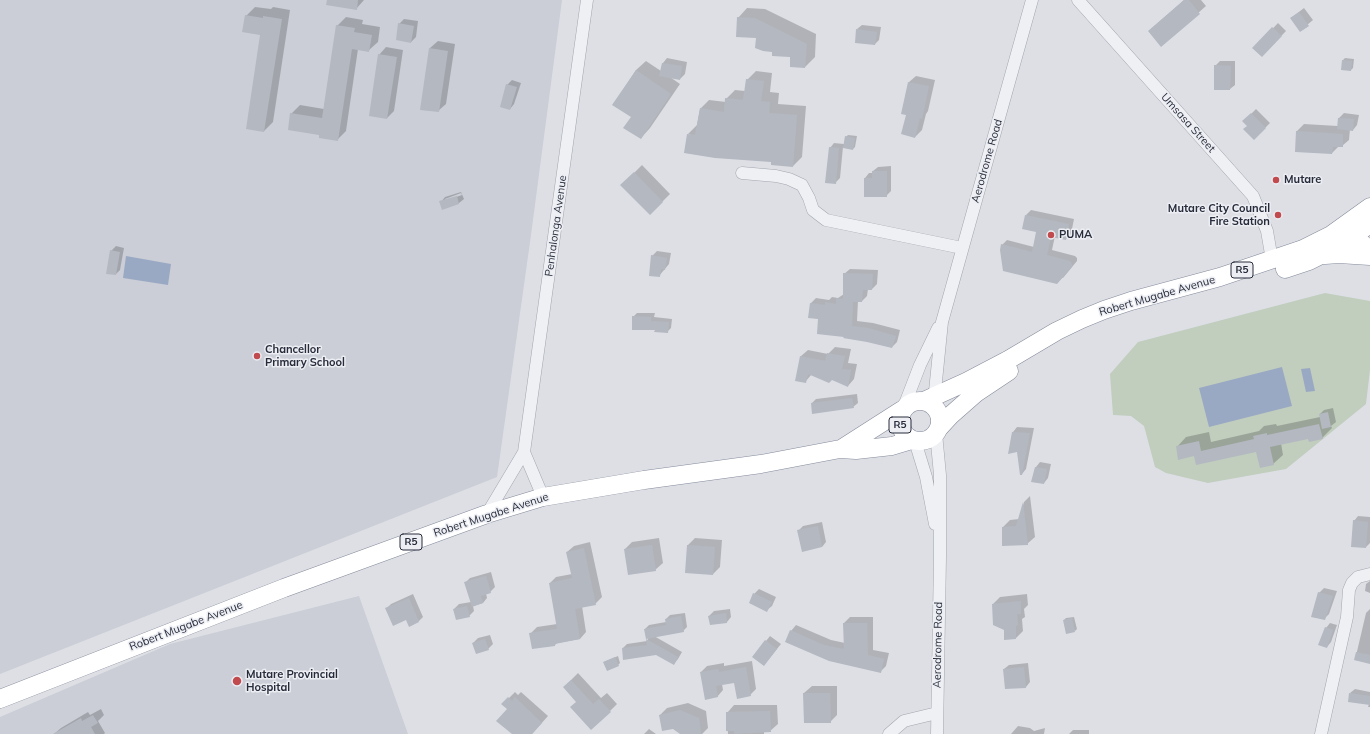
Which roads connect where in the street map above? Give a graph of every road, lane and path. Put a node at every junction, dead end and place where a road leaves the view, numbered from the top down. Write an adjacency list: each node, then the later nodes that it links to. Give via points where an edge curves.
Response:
1 (587, 0): 19 (street, Penhalonga Avenue)
2 (1032, 0): 8 (street, Aerodrome Road)
3 (1078, 0): 12 (street, Umsasa Street, via 1253,196 1267,231)
4 (742, 173): 8 (street, via 776,176 802,185 813,210 826,220)
5 (1370, 207): 7 (highway, Robert Mugabe Avenue / R5)
6 (1370, 224): 7 (highway, Robert Mugabe Avenue / R5)
7 (1350, 230): 9 (main road); 10 (highway, Robert Mugabe Avenue / R5, via 1339,246); 12 (highway, Robert Mugabe Avenue / R5, via 1331,235)
8 (962, 248): 13 (street, Aerodrome Road)
9 (1370, 248)
10 (1319, 256): 11 (highway); 16 (highway, Robert Mugabe Avenue / R5, via 1275,272 1137,308 1085,328 996,379 960,407)
11 (1370, 256)
12 (1272, 260): 14 (highway, Robert Mugabe Avenue / R5, via 1131,301 1088,317)
13 (942, 322): 14 (street, Aerodrome Road); 15 (street, Aerodrome Road, via 920,365)
14 (931, 401): 15 (highway, R5, via 910,403); 16 (highway, via 940,416)
15 (903, 410): 17 (highway, R5, via 900,417 902,431); 18 (highway, Robert Mugabe Avenue / R5)
16 (938, 430): 17 (highway, R5, via 927,440); 22 (street, Aerodrome Road)
17 (914, 440): 18 (highway, Robert Mugabe Avenue / R5, via 872,449); 22 (street, Aerodrome Road, via 926,477)
18 (840, 449): 20 (highway, Robert Mugabe Avenue / R5, via 761,464)
19 (524, 452): 20 (street); 21 (street, Penhalonga Avenue)
20 (543, 497): 21 (highway, Robert Mugabe Avenue / R5)
21 (487, 514): 24 (highway, Robert Mugabe Avenue / R5, via 284,588)
22 (940, 556): 25 (street, Aerodrome Road)
23 (1370, 574): 28 (street, via 1358,577 1349,590 1347,617)
24 (0, 699)
25 (937, 713): 26 (street, via 904,721); 27 (street, Aerodrome Road)
26 (889, 734)
27 (938, 734)
28 (1321, 734)

